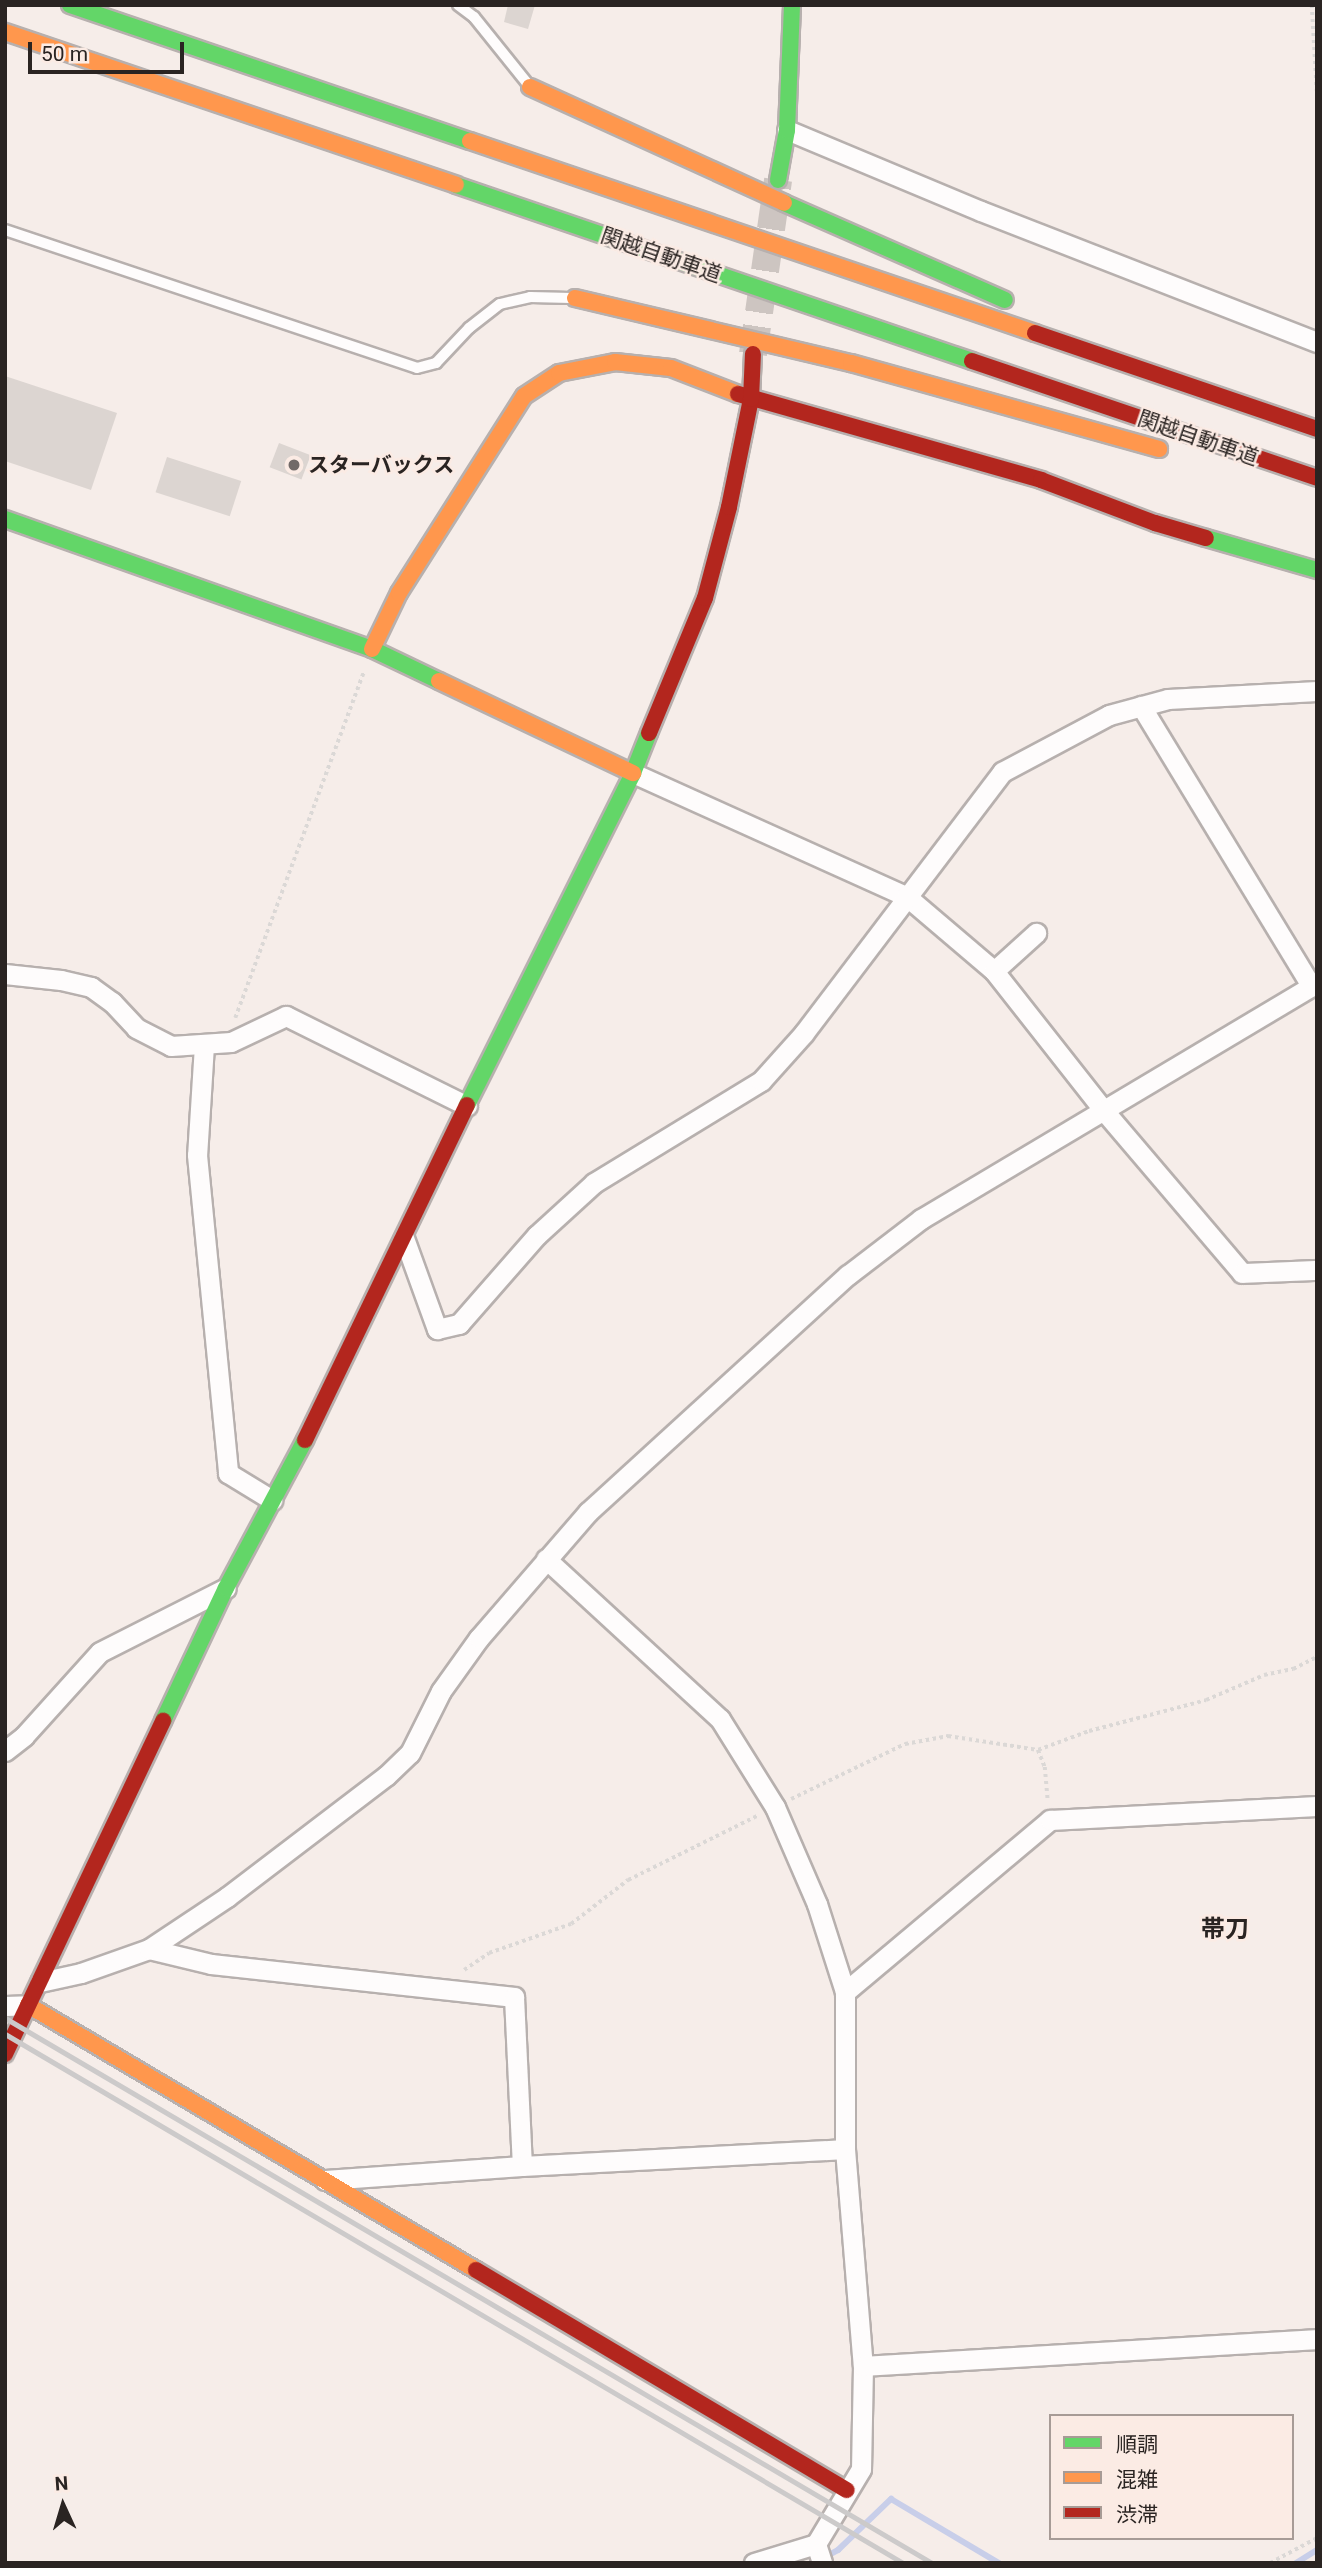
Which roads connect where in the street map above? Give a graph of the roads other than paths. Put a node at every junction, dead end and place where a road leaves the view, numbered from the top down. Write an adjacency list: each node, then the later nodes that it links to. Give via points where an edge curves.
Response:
1 (70, 5): 16 (main road)
2 (458, 5): 5 (lane, via 474,17)
3 (792, 5): 6 (main road)
4 (5, 33): 19 (main road, 関越自動車道)
5 (530, 87): 10 (main road, via 876,245)
6 (788, 130): 7 (main road); 11 (street)
7 (778, 180)
8 (5, 230): 9 (lane, via 417,368 436,363 500,304 530,297)
9 (575, 299): 17 (main road, via 851,363)
10 (1026, 308)
11 (1317, 342)
12 (1139, 351): 15 (main road)
13 (753, 354): 14 (main road)
14 (751, 399): 22 (main road, via 1041,480 1155,523); 23 (main road, via 647,363 582,366 541,383 524,396 399,593); 26 (main road, via 705,598)
15 (1317, 416)
16 (1317, 429)
17 (1170, 451)
18 (1224, 464): 20 (main road)
19 (1317, 478)
20 (1317, 486)
21 (5, 519): 23 (main road)
22 (1317, 570)
23 (372, 649): 26 (main road)
24 (1317, 691): 25 (street, via 1168,699)
25 (1141, 706): 27 (street, via 1109,715 1002,772); 31 (street)
26 (633, 773): 27 (street); 33 (main road)
27 (906, 896): 29 (street); 35 (street, via 804,1033 761,1081 594,1183 537,1235 459,1324 437,1329)
28 (1036, 933): 29 (street)
29 (994, 971): 34 (street)
30 (5, 974): 32 (street, via 91,987 136,1028 159,1040 171,1046)
31 (1314, 984): 34 (street, via 1196,1052)
32 (204, 1045): 33 (street, via 231,1042 286,1016); 37 (street, via 197,1155 228,1474)
33 (467, 1106): 35 (main road)
34 (1105, 1112): 36 (street, via 1242,1273); 38 (street, via 922,1219 848,1275 588,1512)
35 (404, 1238): 37 (main road)
36 (1317, 1270)
37 (272, 1500): 39 (main road)
38 (546, 1559): 42 (street, via 441,1691 410,1753 227,1897); 44 (street, via 720,1719 775,1807 817,1904)
39 (226, 1588): 40 (street, via 100,1652); 43 (main road)
40 (5, 1751)
41 (1317, 1806): 44 (street, via 1050,1820)
42 (149, 1948): 43 (street, via 81,1973); 48 (street, via 211,1964 514,1997)
43 (40, 1982): 45 (main road)
44 (845, 1992): 47 (street)
45 (15, 2003): 46 (main road); 49 (main road)
46 (5, 2053)
47 (845, 2149): 48 (street); 51 (street)
48 (523, 2166): 49 (street)
49 (325, 2180): 52 (main road)
50 (1317, 2339): 51 (street)
51 (863, 2366): 52 (street, via 861,2469)
52 (847, 2490): 53 (street)
53 (819, 2553): 54 (street)
54 (754, 2563)

